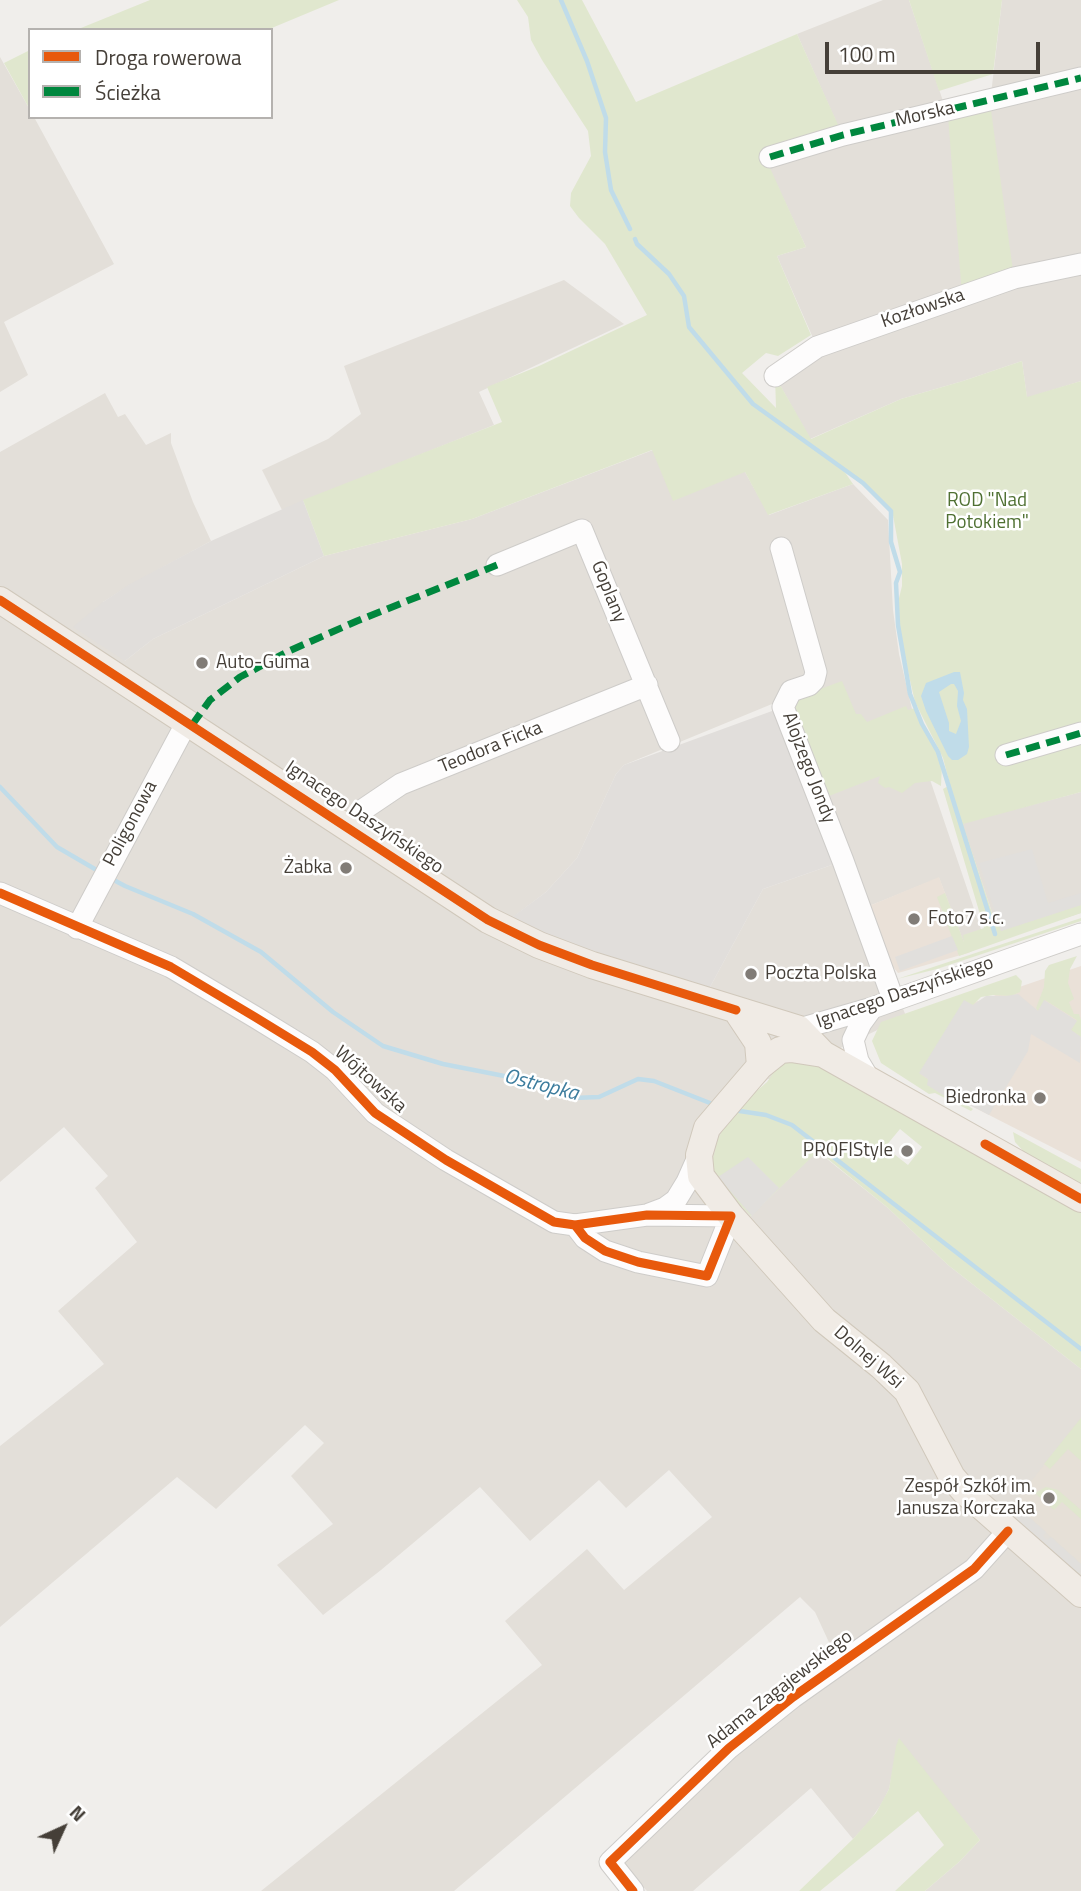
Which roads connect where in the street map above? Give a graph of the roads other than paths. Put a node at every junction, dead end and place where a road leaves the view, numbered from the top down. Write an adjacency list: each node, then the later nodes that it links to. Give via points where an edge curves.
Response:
1 (1081, 78): 2 (street, Morska)
2 (770, 157)
3 (1081, 264): 4 (street, Kozłowska, via 1014,278 817,347)
4 (775, 376)
5 (780, 548): 17 (street, Alojzego Jondy, via 816,672 809,685 791,691 783,707)
6 (497, 565): 8 (street, Goplany, via 582,530)
7 (0, 600): 9 (main road, Ignacego Daszyńskiego)
8 (647, 685): 11 (street, Goplany); 13 (street, Teodora Ficka, via 401,784 364,809)
9 (187, 722): 13 (main road, Ignacego Daszyńskiego); 15 (street, Poligonowa)
10 (1081, 733): 12 (street)
11 (669, 741)
12 (1006, 755)
13 (348, 828): 19 (main road, Ignacego Daszyńskiego, via 449,897 518,936 619,974)
14 (0, 893): 15 (street, Wójtowska)
15 (77, 928): 28 (street, Wójtowska, via 171,967 312,1052 375,1113 446,1160 554,1222)
16 (1081, 934): 17 (street, Ignacego Daszyńskiego)
17 (893, 999): 18 (street, Ignacego Daszyńskiego)
18 (872, 1008): 20 (street, Ignacego Daszyńskiego); 23 (street, via 853,1040)
19 (736, 1010): 20 (main road, Ignacego Daszyńskiego); 22 (main road)
20 (799, 1029): 21 (main road); 22 (street)
21 (823, 1054): 22 (main road, via 791,1049); 23 (main road)
22 (770, 1058): 24 (main road, via 715,1117)
23 (869, 1079): 25 (main road)
24 (699, 1155): 26 (street, Wójtowska, via 676,1200); 27 (main road, Dolnej Wsi, via 701,1177)
25 (1081, 1199)
26 (648, 1215): 27 (street, Wójtowska); 28 (street, Wójtowska)
27 (731, 1216): 28 (street, via 708,1276 605,1251); 29 (main road, Dolnej Wsi, via 824,1320 907,1391 952,1477)
28 (575, 1225)
29 (1008, 1531): 30 (main road, Dolnej Wsi); 31 (street, Adama Zagajewskiego, via 974,1569 729,1748 610,1862)
30 (1081, 1594)
31 (633, 1891)

